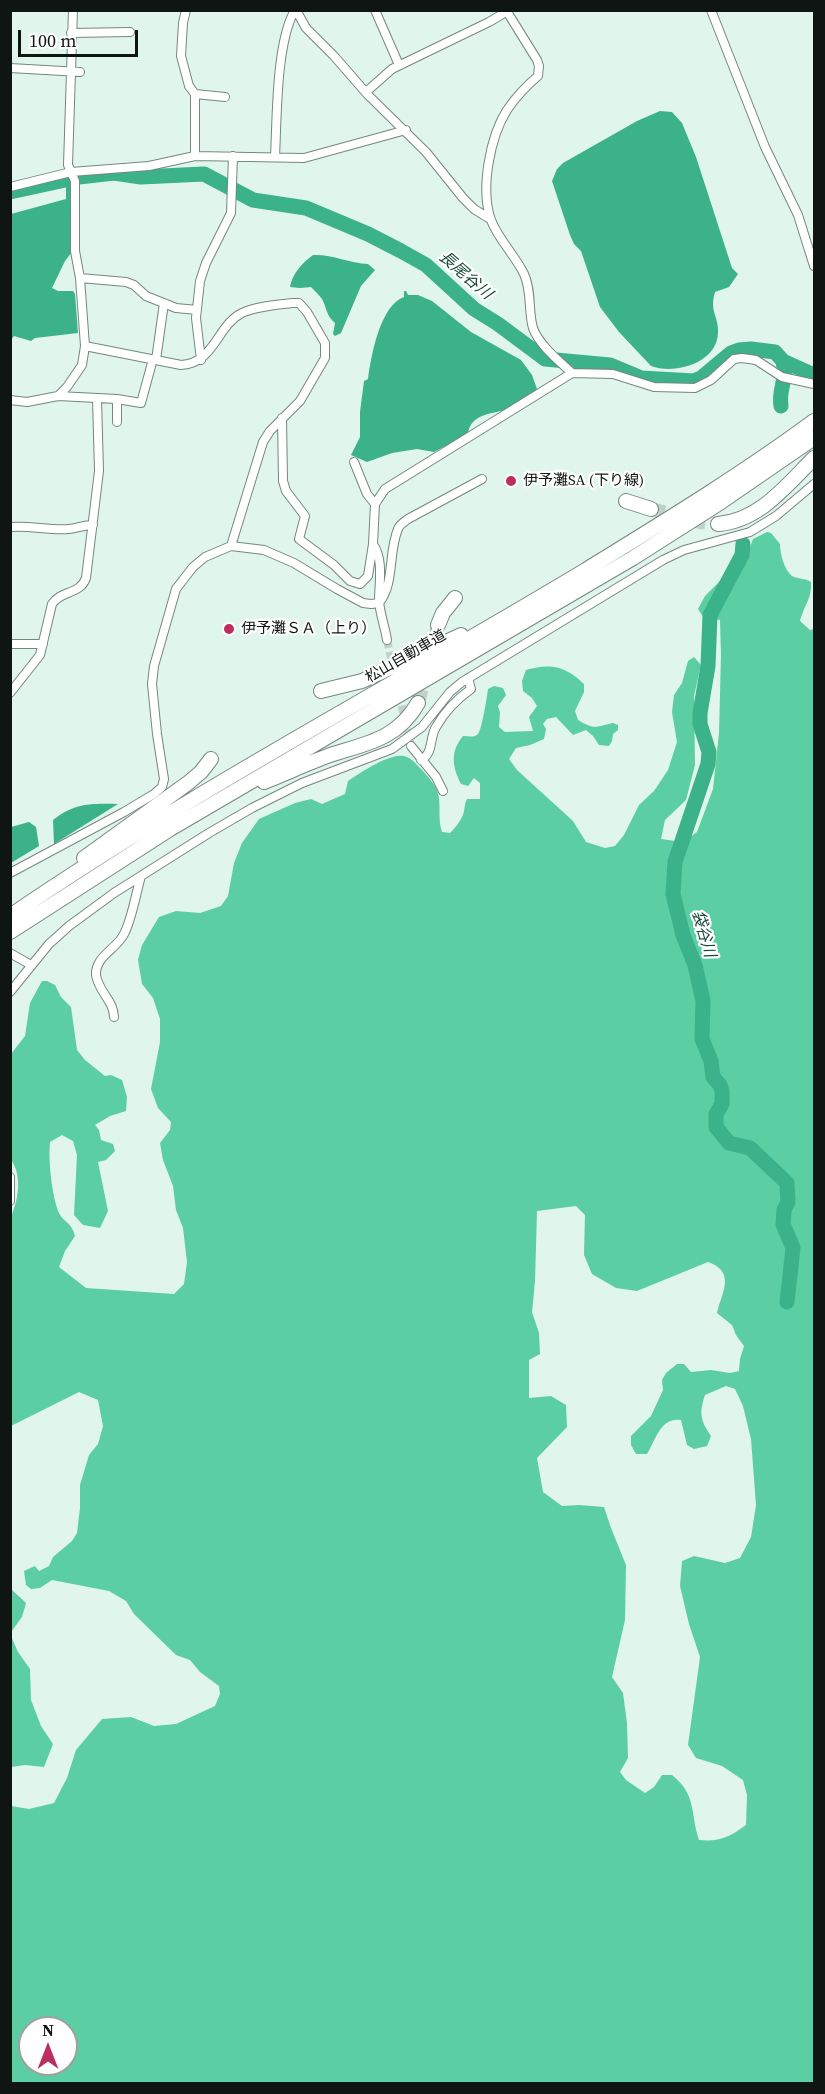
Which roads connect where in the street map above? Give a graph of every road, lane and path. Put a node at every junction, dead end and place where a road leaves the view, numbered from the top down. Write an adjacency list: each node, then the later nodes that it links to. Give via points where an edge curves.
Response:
1 (73, 10): 8 (street)
2 (186, 10): 14 (street, via 181,56)
3 (295, 10): 13 (street, via 306,28); 19 (street, via 288,21 283,52)
4 (375, 10): 9 (street)
5 (711, 10): 23 (street, via 765,147 798,215)
6 (506, 11): 9 (street); 22 (street, via 537,60 539,71 501,121 488,164)
7 (130, 32): 8 (street)
8 (71, 33): 11 (street)
9 (399, 65): 13 (street)
10 (10, 68): 11 (street)
11 (70, 72): 12 (street); 20 (street)
12 (80, 72)
13 (366, 92): 16 (street)
14 (195, 94): 15 (street); 17 (street)
15 (225, 97)
16 (406, 130): 19 (street, via 314,156); 22 (street, via 463,198)
17 (195, 156): 18 (street); 20 (street, via 150,166)
18 (233, 156): 19 (street); 26 (street, via 231,213 202,271)
19 (275, 157)
20 (71, 172): 21 (street); 24 (street, via 75,181 75,251)
21 (10, 187)
22 (490, 219): 30 (street, via 524,276 533,328)
23 (814, 266)
24 (80, 278): 25 (street, via 126,282); 27 (street)
25 (164, 303): 26 (street); 28 (street)
26 (197, 310): 29 (street)
27 (85, 346): 28 (street); 32 (street, via 82,365)
28 (154, 360): 29 (street, via 189,365); 34 (street, via 141,403)
29 (201, 360): 36 (street, via 242,313 299,303 325,343 326,353 300,401)
30 (572, 373): 31 (street, via 613,374 654,387 694,388 711,380 734,359 742,358 756,360 782,377); 45 (street, via 404,475 385,489)
31 (814, 384)
32 (58, 396): 33 (street); 35 (street, via 27,402)
33 (97, 399): 34 (street); 48 (street, via 99,471)
34 (117, 399): 38 (street)
35 (10, 400)
36 (282, 418): 50 (street, via 283,481 305,516 299,539 355,584 368,576); 52 (street, via 263,442)
37 (814, 421): 51 (highway, 松山自動車道)
38 (117, 422)
39 (814, 438): 67 (highway, 松山自動車道, via 633,558)
40 (814, 458): 47 (highway, via 753,514)
41 (354, 462): 45 (street)
42 (482, 480): 54 (street, via 398,527 387,586)
43 (814, 484): 59 (street, via 761,526 663,560)
44 (626, 501): 46 (highway)
45 (375, 504): 50 (street)
46 (651, 509)
47 (718, 524)
48 (93, 525): 49 (street, via 68,529); 58 (street, via 84,585 56,598)
49 (10, 527)
50 (373, 544): 54 (street, via 380,573)
51 (626, 545): 60 (highway, via 411,659 362,681); 70 (highway, 松山自動車道, via 178,809)
52 (231, 546): 54 (street, via 272,553 357,600); 68 (street, via 193,567 176,589 169,609 153,684 164,767 162,787 124,812)
53 (455, 598): 55 (highway)
54 (379, 603): 56 (street)
55 (438, 625)
56 (387, 640)
57 (10, 644): 58 (street)
58 (43, 644): 61 (street, via 35,663)
59 (468, 678): 65 (street, via 471,689 442,717 431,735 430,753); 69 (street, via 450,692 422,727 392,749 272,798)
60 (321, 691)
61 (10, 693)
62 (418, 703): 67 (highway, via 402,725 378,740 263,783)
63 (411, 746): 65 (street)
64 (211, 759): 70 (highway, via 188,783)
65 (421, 760): 66 (street)
66 (443, 791)
67 (105, 870): 71 (highway, 松山自動車道)
68 (10, 873)
69 (141, 876): 73 (street, via 69,926); 75 (street, via 125,934 97,968 99,986 113,1007)
70 (10, 915)
71 (10, 932)
72 (10, 953): 73 (street)
73 (31, 965): 74 (street)
74 (10, 992)
75 (114, 1017)
76 (10, 1177): 77 (street)
77 (10, 1201)

